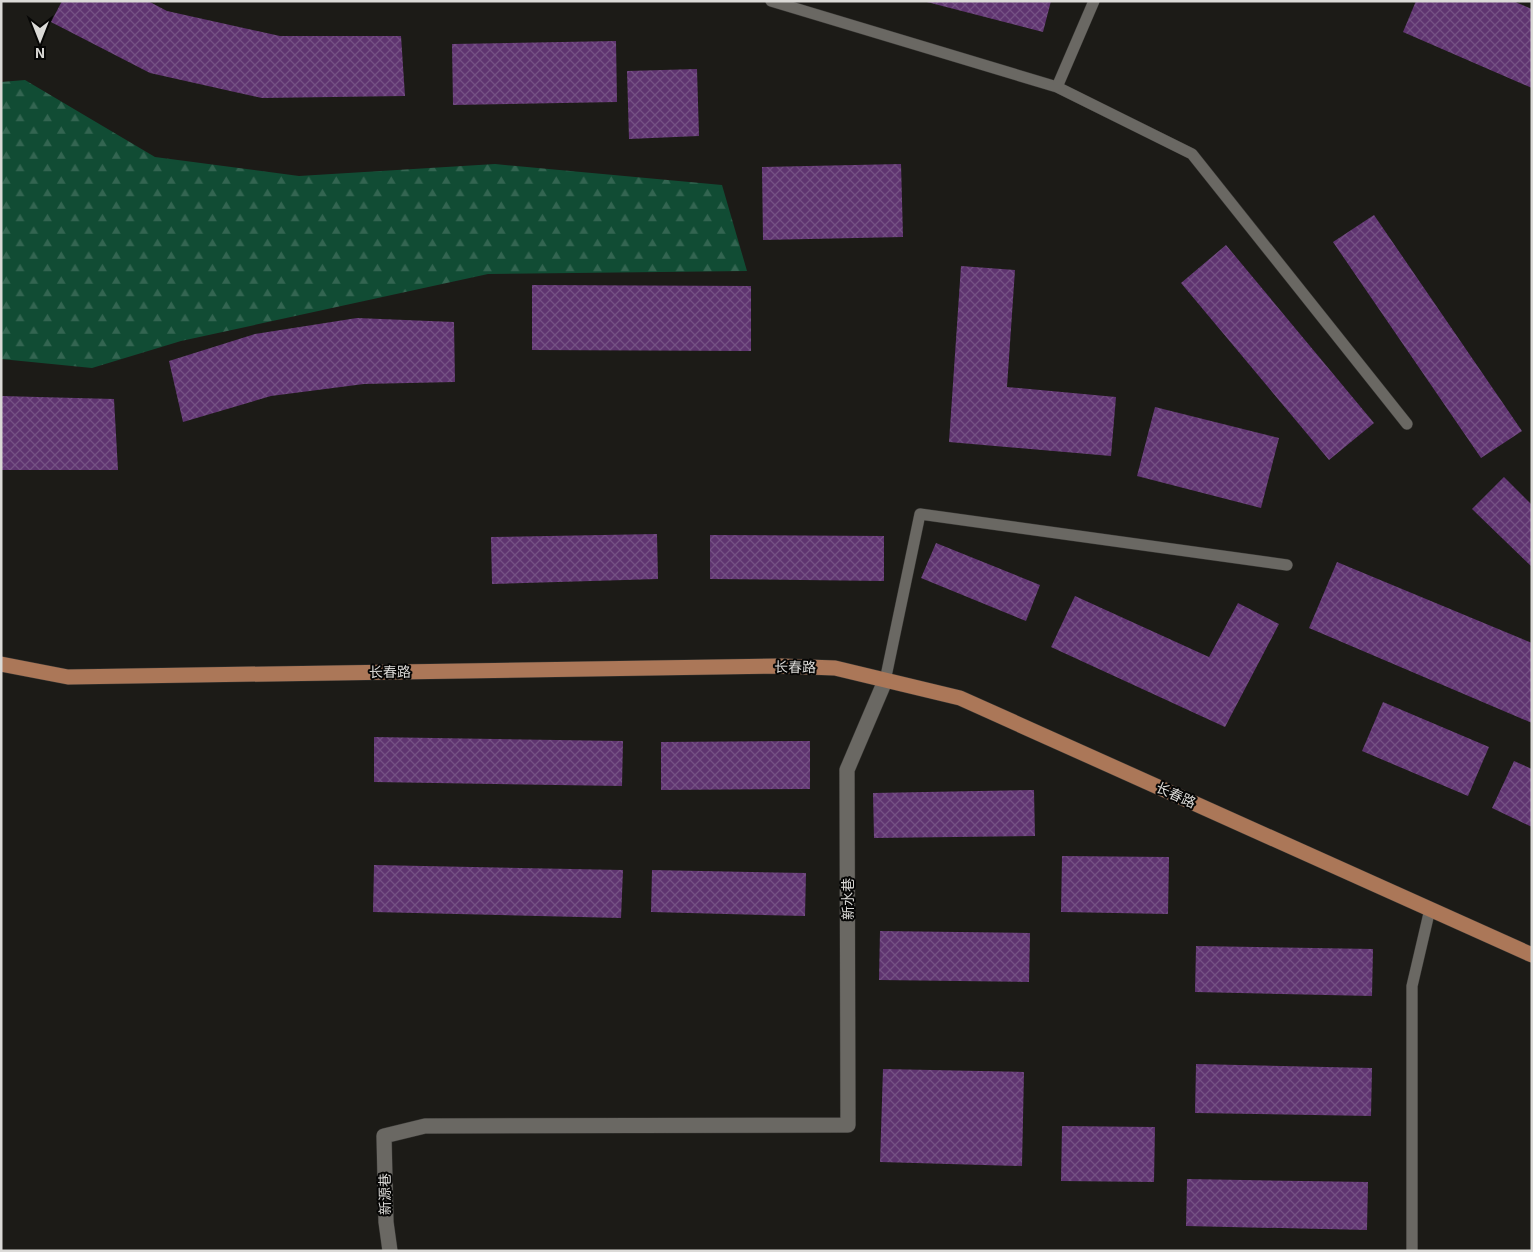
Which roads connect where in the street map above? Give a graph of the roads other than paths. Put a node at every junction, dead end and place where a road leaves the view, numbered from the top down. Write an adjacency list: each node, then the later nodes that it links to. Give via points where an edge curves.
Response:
1 (771, 1): 3 (lane)
2 (1094, 1): 3 (lane)
3 (1057, 87): 4 (lane, via 1192,154)
4 (1407, 424)
5 (1287, 565): 7 (lane, via 920,514)
6 (1, 664): 7 (main road, 长春路, via 68,677 781,666 834,668)
7 (885, 681): 8 (main road, 长春路, via 960,698); 10 (street, 新水巷, via 847,770 848,1125 425,1126)
8 (1430, 909): 9 (main road, 长春路); 12 (lane, via 1412,986)
9 (1532, 955)
10 (384, 1136): 11 (street, 新源巷)
11 (390, 1251)
12 (1412, 1251)

